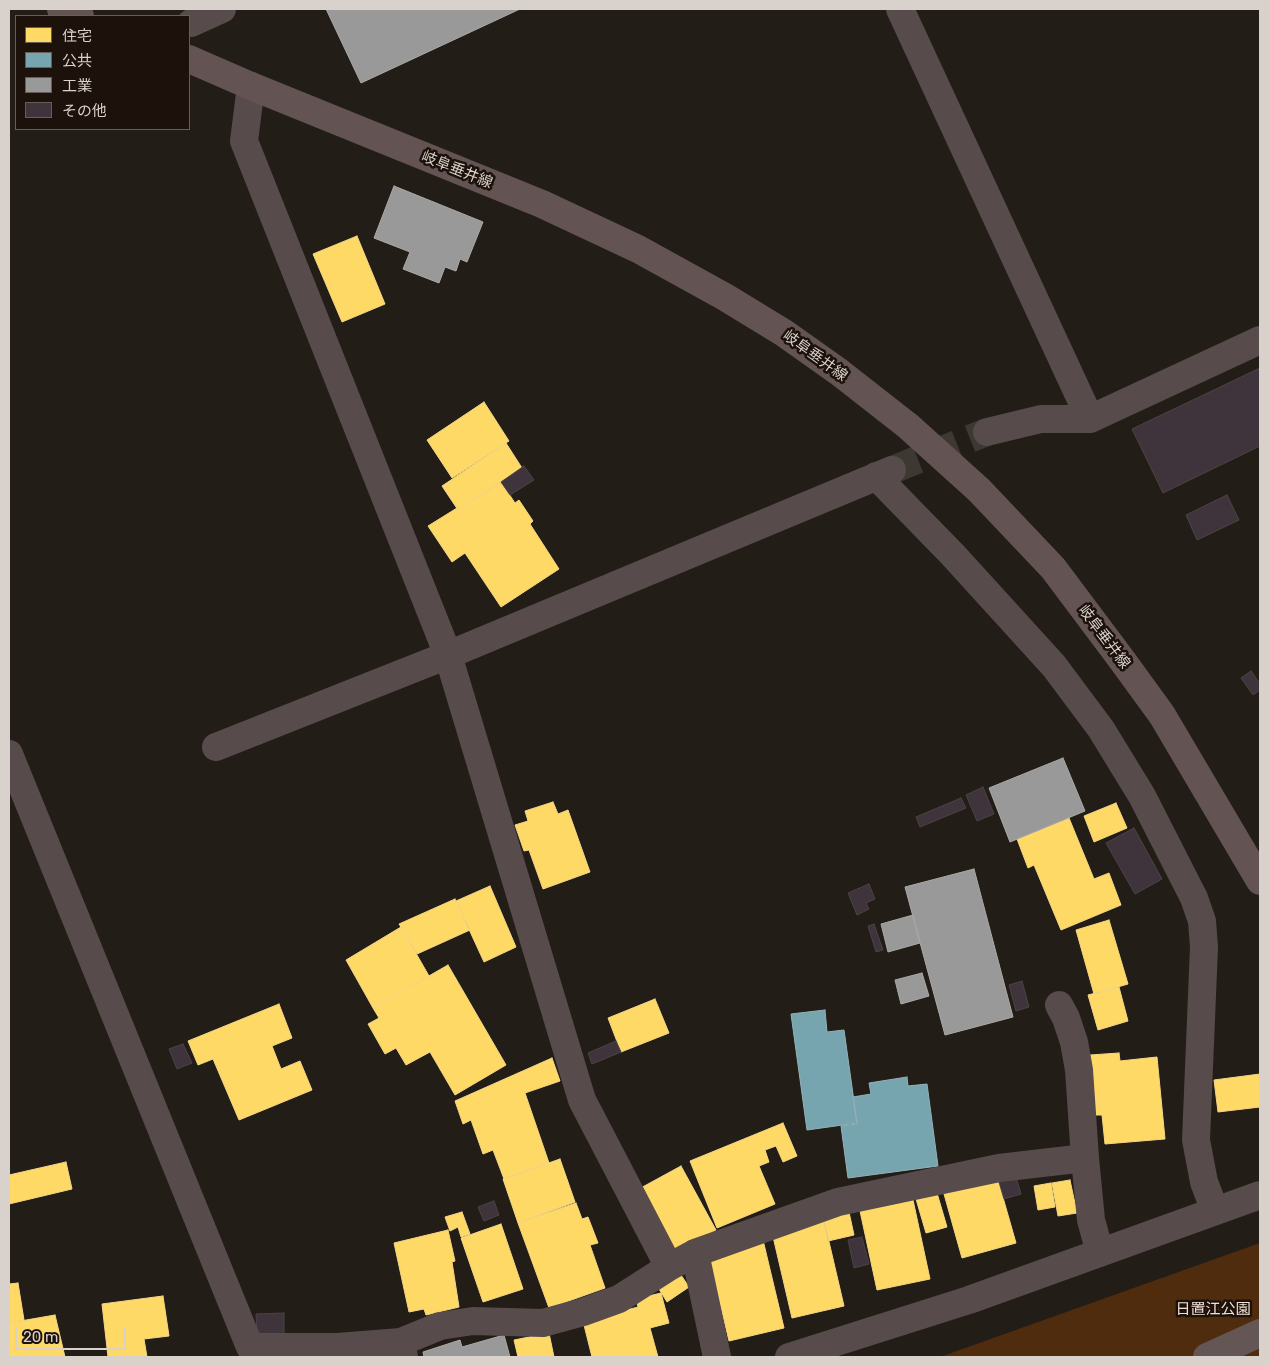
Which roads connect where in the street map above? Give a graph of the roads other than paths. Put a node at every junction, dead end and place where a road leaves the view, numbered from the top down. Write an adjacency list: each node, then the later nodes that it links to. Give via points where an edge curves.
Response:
1 (61, 9): 4 (main road)
2 (222, 9): 5 (street)
3 (900, 9): 9 (street)
4 (77, 15)
5 (190, 18)
6 (190, 59): 7 (main road, 岐阜垂井線)
7 (250, 86): 11 (street, via 244,140); 14 (main road, 岐阜垂井線, via 542,204 638,249 784,333 908,426 979,490 1052,568 1162,715)
8 (1260, 340): 9 (street)
9 (1090, 419): 10 (street, via 1041,419)
10 (987, 432)
11 (448, 655): 12 (street); 18 (street, via 884,473 1054,666 1101,729 1142,796 1194,898 1202,921 1204,947 1196,1140 1204,1182); 21 (street, via 582,1100)
12 (216, 747)
13 (9, 754): 23 (street, via 250,1348)
14 (1260, 881)
15 (1059, 1005): 16 (street, via 1074,1042 1079,1070)
16 (1085, 1158): 19 (street, via 999,1168 838,1202); 20 (street, via 1091,1220)
17 (1260, 1195): 18 (street)
18 (1215, 1211): 20 (street)
19 (695, 1253): 21 (street); 24 (street)
20 (1100, 1253): 25 (street, via 969,1300)
21 (669, 1267): 23 (street, via 619,1299 583,1312 543,1323 473,1321 440,1326)
22 (1260, 1333): 26 (street)
23 (402, 1350)
24 (717, 1357)
25 (789, 1357)
26 (1207, 1357)

